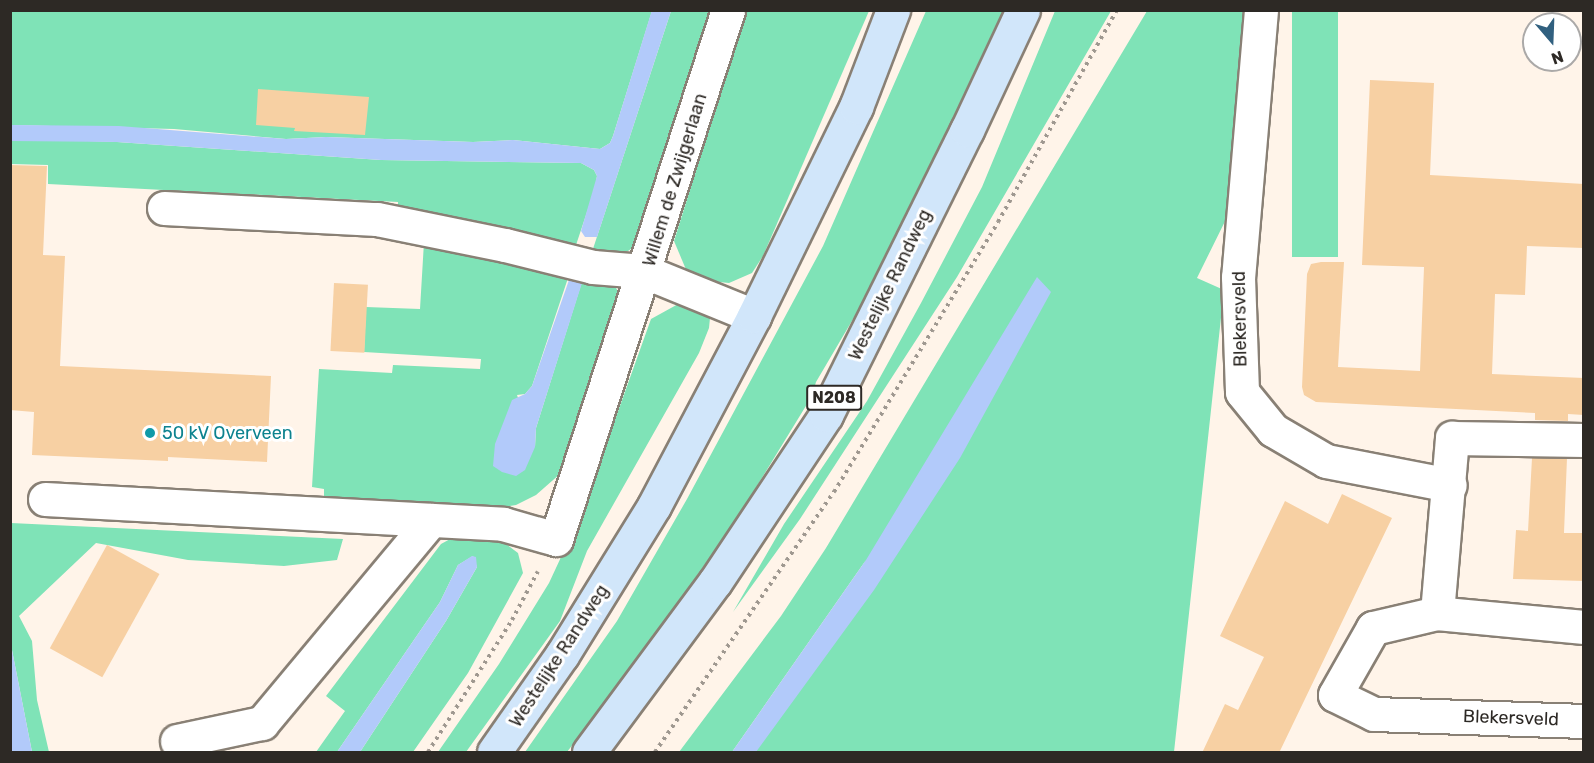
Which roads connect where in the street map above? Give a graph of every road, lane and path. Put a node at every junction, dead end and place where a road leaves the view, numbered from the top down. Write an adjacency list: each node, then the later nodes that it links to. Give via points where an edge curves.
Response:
1 (728, 10): 7 (street, Willem de Zwijgerlaan)
2 (893, 10): 8 (main road, Westelijke Randweg, via 856,107)
3 (1023, 10): 20 (main road, Westelijke Randweg / N208, via 826,415 715,582)
4 (1117, 10): 21 (path, via 998,222 834,492)
5 (1261, 10): 10 (street, Blekersveld, via 1238,277 1242,392 1273,430 1326,461)
6 (165, 208): 7 (street, via 377,219 593,267)
7 (643, 271): 8 (street, Willem de Zwijgerlaan); 13 (street)
8 (754, 316): 19 (main road, Westelijke Randweg, via 654,506 562,655)
9 (1584, 440): 10 (street, via 1452,438)
10 (1450, 485): 14 (street)
11 (45, 499): 12 (street)
12 (431, 520): 13 (street, via 503,524); 17 (street, via 262,723)
13 (556, 539): 18 (path, via 512,620)
14 (1437, 613): 15 (street, Blekersveld); 16 (street, Blekersveld, via 1373,628 1335,695 1374,714)
15 (1584, 627)
16 (1584, 721)
17 (177, 741)
18 (428, 753)
19 (494, 753)
20 (590, 753)
21 (655, 753)

